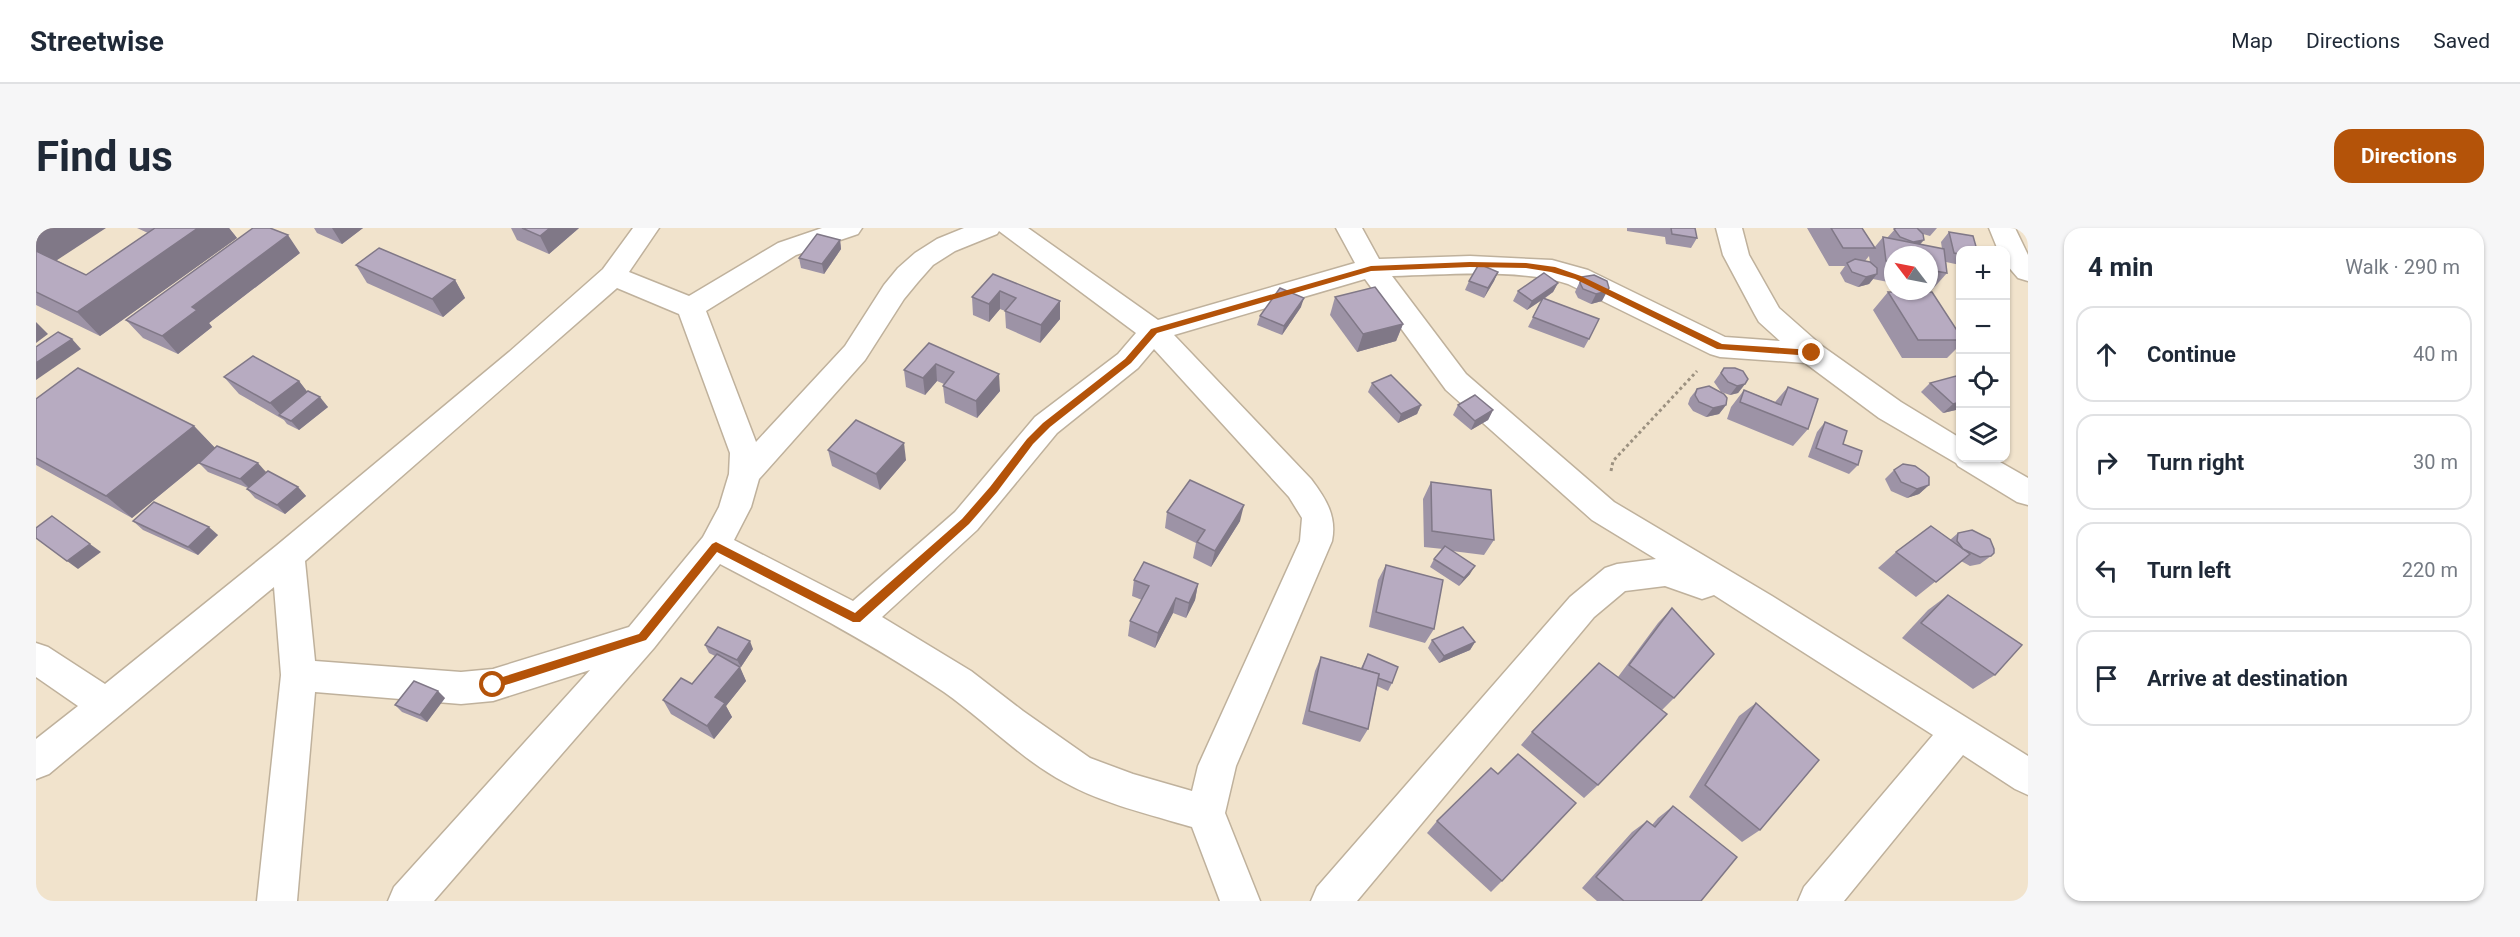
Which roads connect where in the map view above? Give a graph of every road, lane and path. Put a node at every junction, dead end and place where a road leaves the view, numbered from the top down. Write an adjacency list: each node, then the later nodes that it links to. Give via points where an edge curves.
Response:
1 (646, 228): 10 (street)
2 (849, 228): 11 (street, via 787,249)
3 (988, 228): 17 (street, via 946,245 908,275 855,353)
4 (1010, 228): 12 (street)
5 (1349, 228): 8 (street)
6 (1729, 228): 14 (street, via 1736,255 1769,315)
7 (2002, 228): 9 (street, via 2013,255)
8 (1371, 268): 12 (street); 13 (street, via 1470,265 1552,269); 19 (street, via 1456,382)
9 (2028, 272)
10 (613, 276): 11 (street); 21 (street)
11 (691, 308): 17 (street, via 745,453)
12 (1154, 331): 23 (street, via 1128,361 1046,425 966,521); 31 (street, via 1300,488 1314,506 1320,524 1217,766)
13 (1720, 347): 14 (street); 19 (path, via 1613,462)
14 (1812, 353): 15 (street, via 1890,410)
15 (1956, 450)
16 (1976, 462): 18 (street)
17 (745, 474): 20 (street, via 735,507)
18 (2028, 493)
19 (1603, 511): 22 (street)
20 (716, 546): 23 (street); 24 (street)
21 (288, 556): 26 (street); 27 (street)
22 (1760, 606): 28 (street); 35 (street, via 1665,572 1617,578 1582,608)
23 (856, 619): 31 (street, via 958,682 1077,770 1132,792)
24 (642, 637): 26 (street, via 493,685 461,688); 33 (street)
25 (36, 658): 27 (street)
26 (299, 675): 32 (street)
27 (107, 705): 29 (street)
28 (1959, 732): 30 (street); 36 (street)
29 (36, 762)
30 (2028, 777)
31 (1206, 813): 34 (street)
32 (277, 901)
33 (408, 901)
34 (1240, 901)
35 (1330, 901)
36 (1818, 901)

